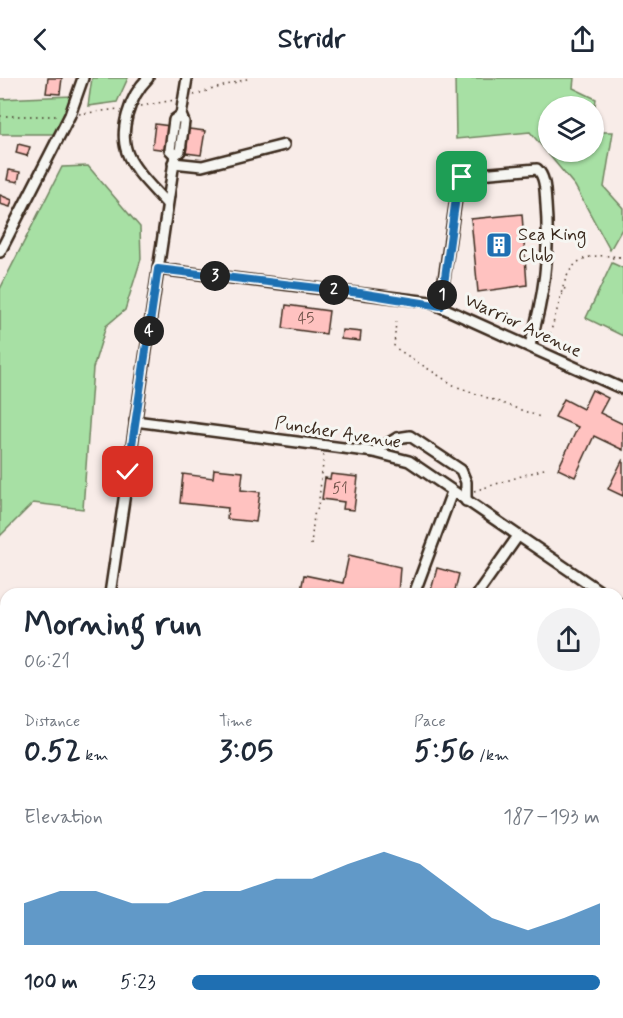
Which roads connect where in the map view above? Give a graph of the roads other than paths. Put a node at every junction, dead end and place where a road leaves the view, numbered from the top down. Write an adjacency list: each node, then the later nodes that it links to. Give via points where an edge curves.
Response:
1 (83, 78): 7 (street, via 70,115)
2 (148, 78): 6 (street, via 130,107 125,137 129,156)
3 (187, 78): 5 (street, via 180,151)
4 (284, 145): 5 (street, via 202,166)
5 (174, 159): 6 (street)
6 (167, 204): 8 (street)
7 (0, 252)
8 (158, 269): 9 (street, Warrior Avenue); 12 (street)
9 (441, 306): 10 (street, Warrior Avenue); 10 (street, via 459,179 537,169 545,194 549,254)
10 (530, 345): 11 (street, Warrior Avenue)
11 (623, 389)
12 (135, 421): 13 (street, Puncher Avenue); 17 (street)
13 (374, 452): 14 (street, Puncher Avenue, via 409,461); 15 (street, via 397,438 410,436 461,470 466,482)
14 (452, 492): 15 (street, Puncher Avenue); 18 (street)
15 (466, 501): 16 (street, Puncher Avenue)
16 (518, 536): 19 (street); 20 (street, Puncher Avenue)
17 (111, 588)
18 (416, 588)
19 (481, 588)
20 (595, 588)

